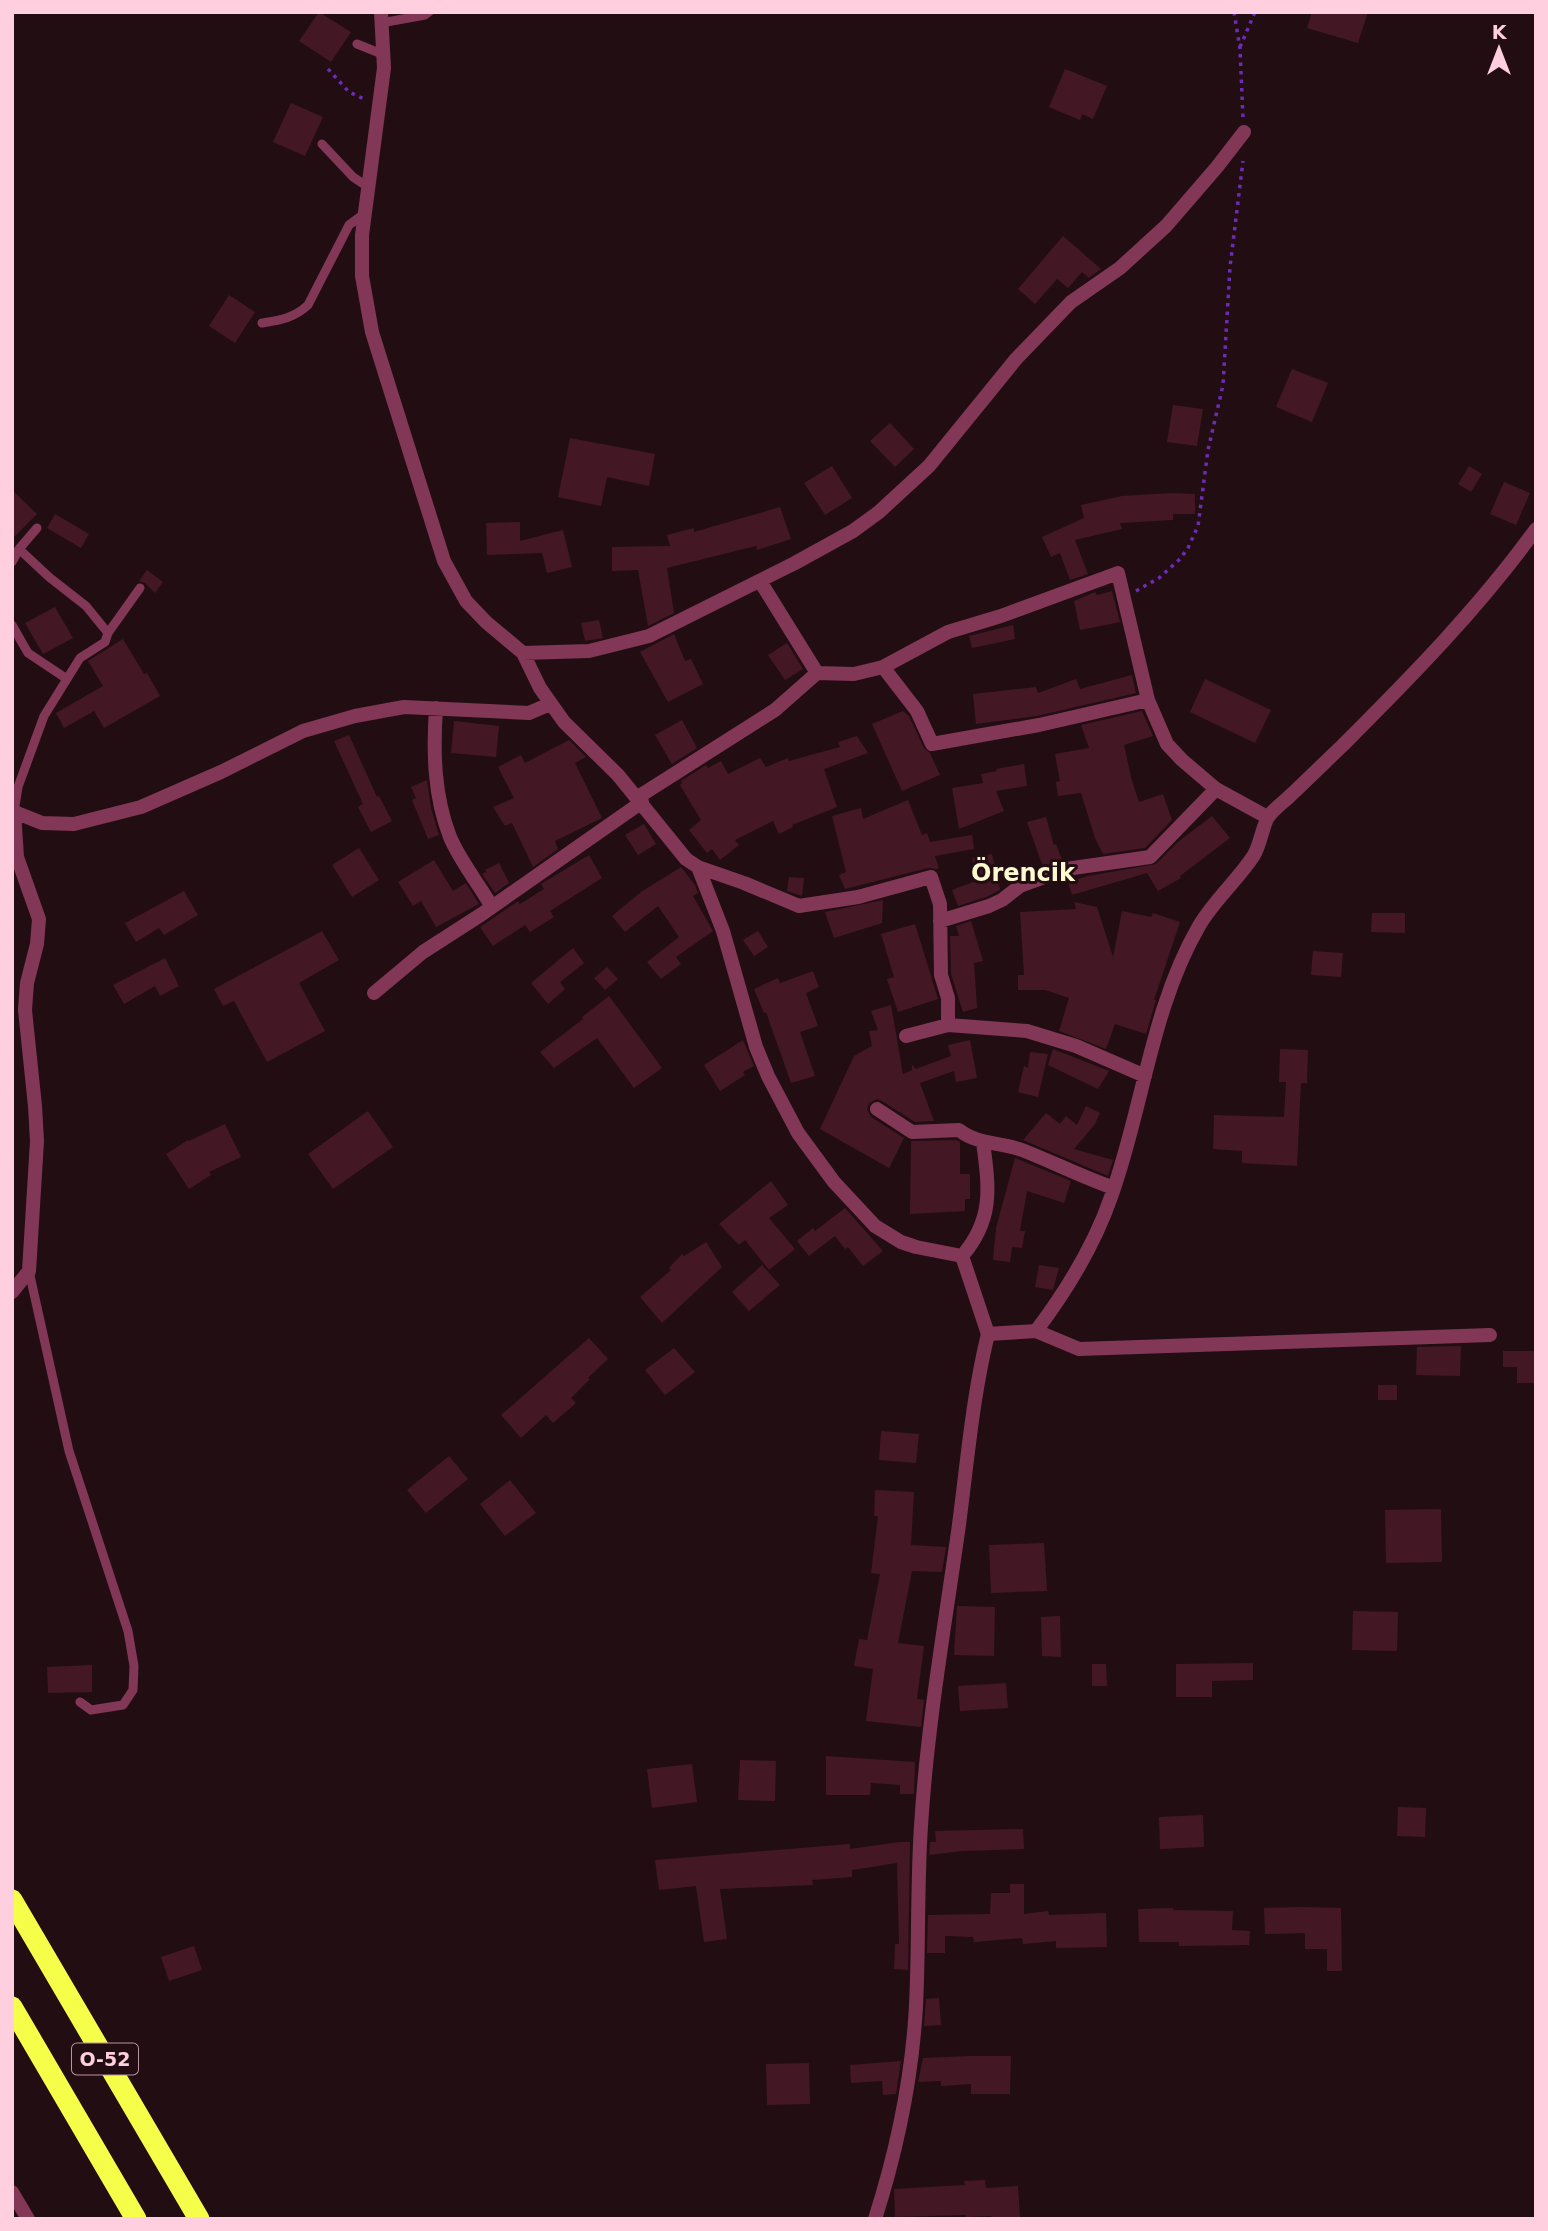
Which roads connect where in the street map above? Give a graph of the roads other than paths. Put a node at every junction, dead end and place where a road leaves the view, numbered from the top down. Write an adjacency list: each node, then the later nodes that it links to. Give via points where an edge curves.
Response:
1 (427, 13): 2 (lane)
2 (381, 18): 4 (street)
3 (357, 44): 4 (lane)
4 (382, 54): 7 (street)
5 (1244, 132): 14 (street, via 1166,226 1043,330 904,491 853,531)
6 (323, 145): 7 (lane)
7 (368, 187): 8 (street)
8 (365, 213): 9 (lane, via 349,225 308,305 284,320); 18 (street, via 362,276 372,332 444,561 475,612)
9 (262, 323)
10 (37, 528): 12 (lane)
11 (1536, 529): 28 (street, via 1447,637)
12 (19, 549): 13 (lane); 17 (lane, via 86,606)
13 (12, 562)
14 (760, 582): 18 (street, via 629,642 567,653); 20 (street)
15 (140, 588): 17 (lane)
16 (12, 625): 21 (lane, via 27,653)
17 (108, 633): 21 (lane, via 104,642 80,658)
18 (523, 653): 23 (street)
19 (883, 667): 20 (street, via 854,674); 22 (street, via 917,711 932,744); 22 (street, via 948,632 1118,573)
20 (817, 673): 26 (street, via 775,710)
21 (67, 679): 27 (lane, via 40,727)
22 (1148, 700): 25 (street, via 1167,744)
23 (550, 704): 24 (street, via 529,713); 26 (street)
24 (436, 708): 27 (street, via 404,707 303,731 141,807 74,824 42,824); 31 (street, via 433,759 443,813 451,838)
25 (1216, 789): 28 (street); 32 (street, via 1150,857 1066,869 1020,886 989,906)
26 (640, 800): 30 (street, via 686,859); 31 (street)
27 (13, 811): 29 (street)
28 (1267, 817): 36 (street, via 1253,856 1213,904 1186,949)
29 (13, 837): 41 (street, via 39,919 25,1010 37,1142)
30 (698, 867): 32 (street, via 799,906 858,897 931,877); 40 (street, via 723,930 760,1057 798,1133 834,1182 875,1226 901,1242)
31 (492, 907): 33 (street, via 423,952)
32 (940, 921): 34 (street)
33 (374, 993)
34 (948, 1025): 35 (street); 36 (street, via 1027,1031)
35 (906, 1036)
36 (1145, 1076): 39 (street)
37 (877, 1109): 38 (street, via 912,1132 960,1130)
38 (983, 1142): 39 (street, via 1019,1149); 40 (street, via 987,1208 980,1232)
39 (1114, 1188): 43 (street, via 1082,1260)
40 (962, 1256): 44 (street)
41 (29, 1271): 42 (street); 46 (lane, via 66,1440 128,1631 134,1666 133,1690 123,1705 92,1710)
42 (12, 1292)
43 (1036, 1331): 44 (street); 45 (street, via 1079,1349)
44 (988, 1334): 53 (street, via 973,1406 926,1758 913,2047 899,2133)
45 (1490, 1335)
46 (80, 1702)
47 (12, 1900): 52 (highway, O-52)
48 (12, 2007): 51 (highway, O-52)
49 (12, 2192): 50 (street)
50 (28, 2219)
51 (136, 2219)
52 (198, 2219)
53 (874, 2219)

